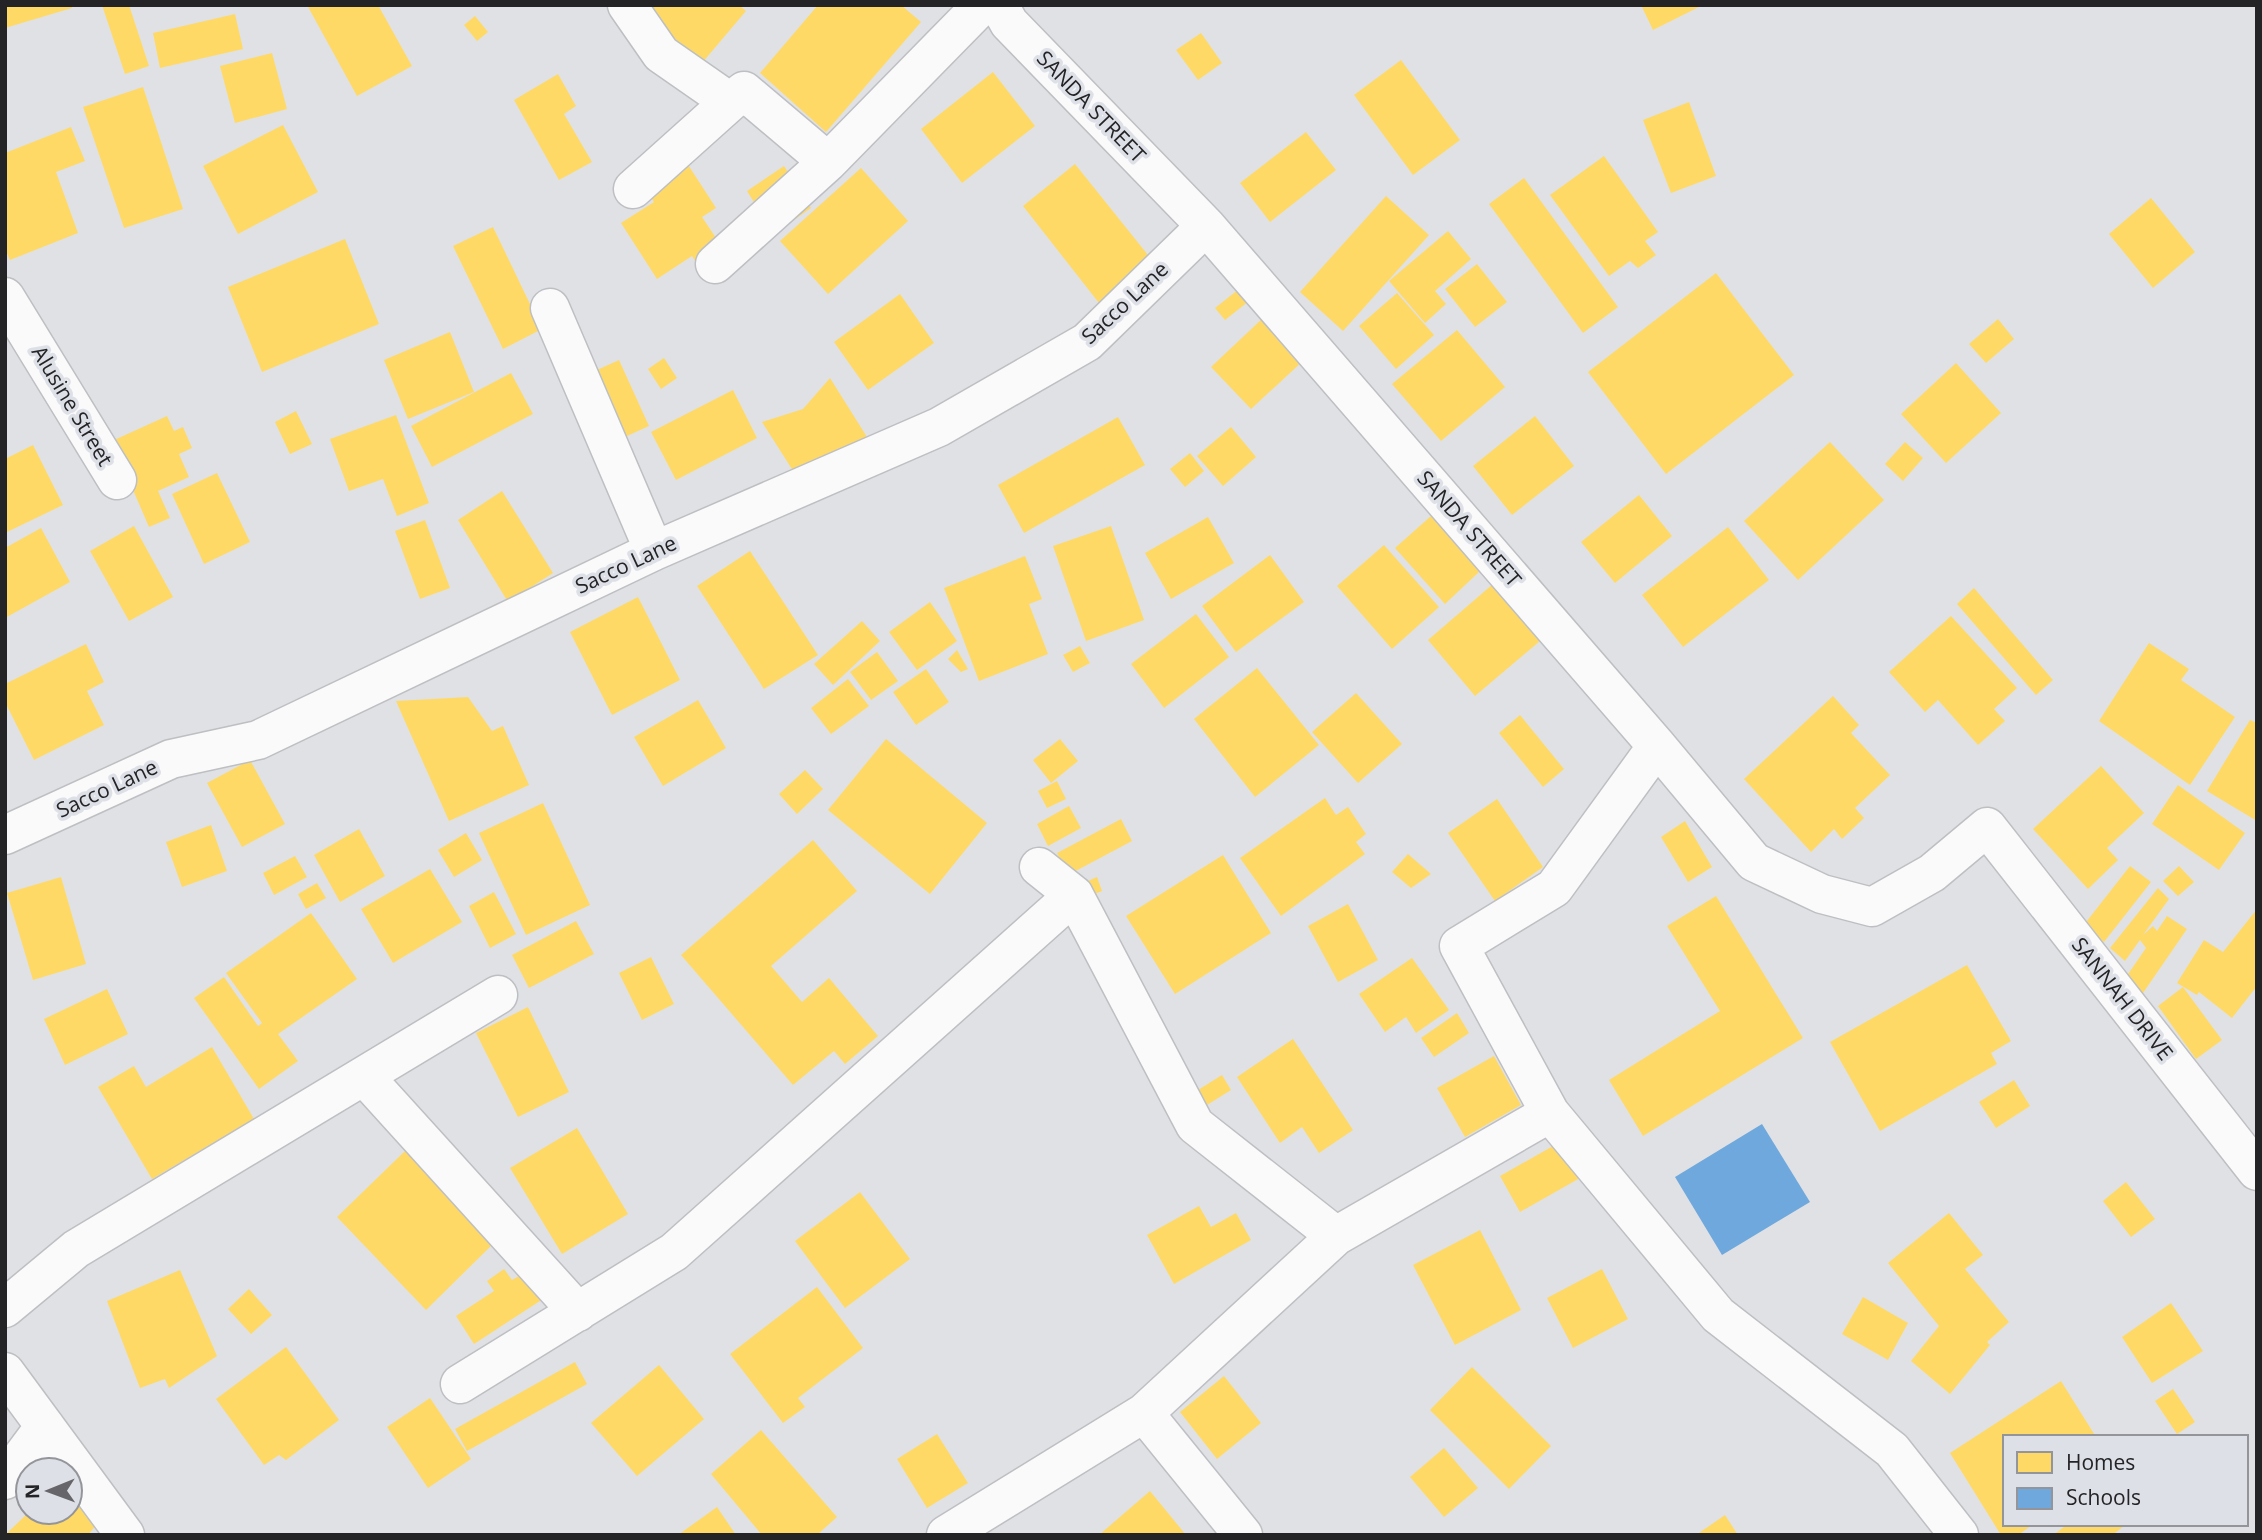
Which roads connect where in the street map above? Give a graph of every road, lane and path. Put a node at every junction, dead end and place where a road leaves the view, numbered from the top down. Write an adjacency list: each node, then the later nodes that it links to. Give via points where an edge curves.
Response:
1 (627, 5): 4 (street, via 661,54)
2 (982, 5): 5 (street)
3 (999, 5): 7 (street, SANDA STREET, via 1009,23)
4 (730, 102): 5 (street, via 744,91); 6 (street)
5 (828, 162): 8 (street)
6 (633, 189)
7 (1206, 226): 12 (street, Sacco Lane, via 1087,342 939,427); 13 (street, SANDA STREET)
8 (715, 264)
9 (5, 296): 11 (street, Alusine Street)
10 (550, 308): 12 (street)
11 (117, 480)
12 (654, 551): 15 (street, Sacco Lane, via 258,740 171,759)
13 (1657, 746): 14 (street, SANDA STREET, via 1754,862 1822,894 1872,907 1932,873); 20 (street, via 1554,888 1459,946)
14 (1987, 827): 21 (street, SANNAH DRIVE)
15 (5, 835)
16 (1039, 867): 17 (street)
17 (1074, 895): 22 (street, via 1195,1125); 24 (street, via 674,1252)
18 (498, 995): 19 (street)
19 (364, 1076): 23 (street, via 76,1249); 24 (street)
20 (1550, 1113): 22 (street); 33 (street, via 1718,1315 1892,1450)
21 (2257, 1171)
22 (1336, 1236): 27 (street)
23 (5, 1308)
24 (578, 1312): 26 (street)
25 (5, 1372): 28 (street)
26 (460, 1384)
27 (1144, 1413): 31 (street); 32 (street)
28 (45, 1426): 29 (street); 30 (street)
29 (5, 1480)
30 (125, 1535)
31 (946, 1535)
32 (1243, 1535)
33 (1959, 1535)

